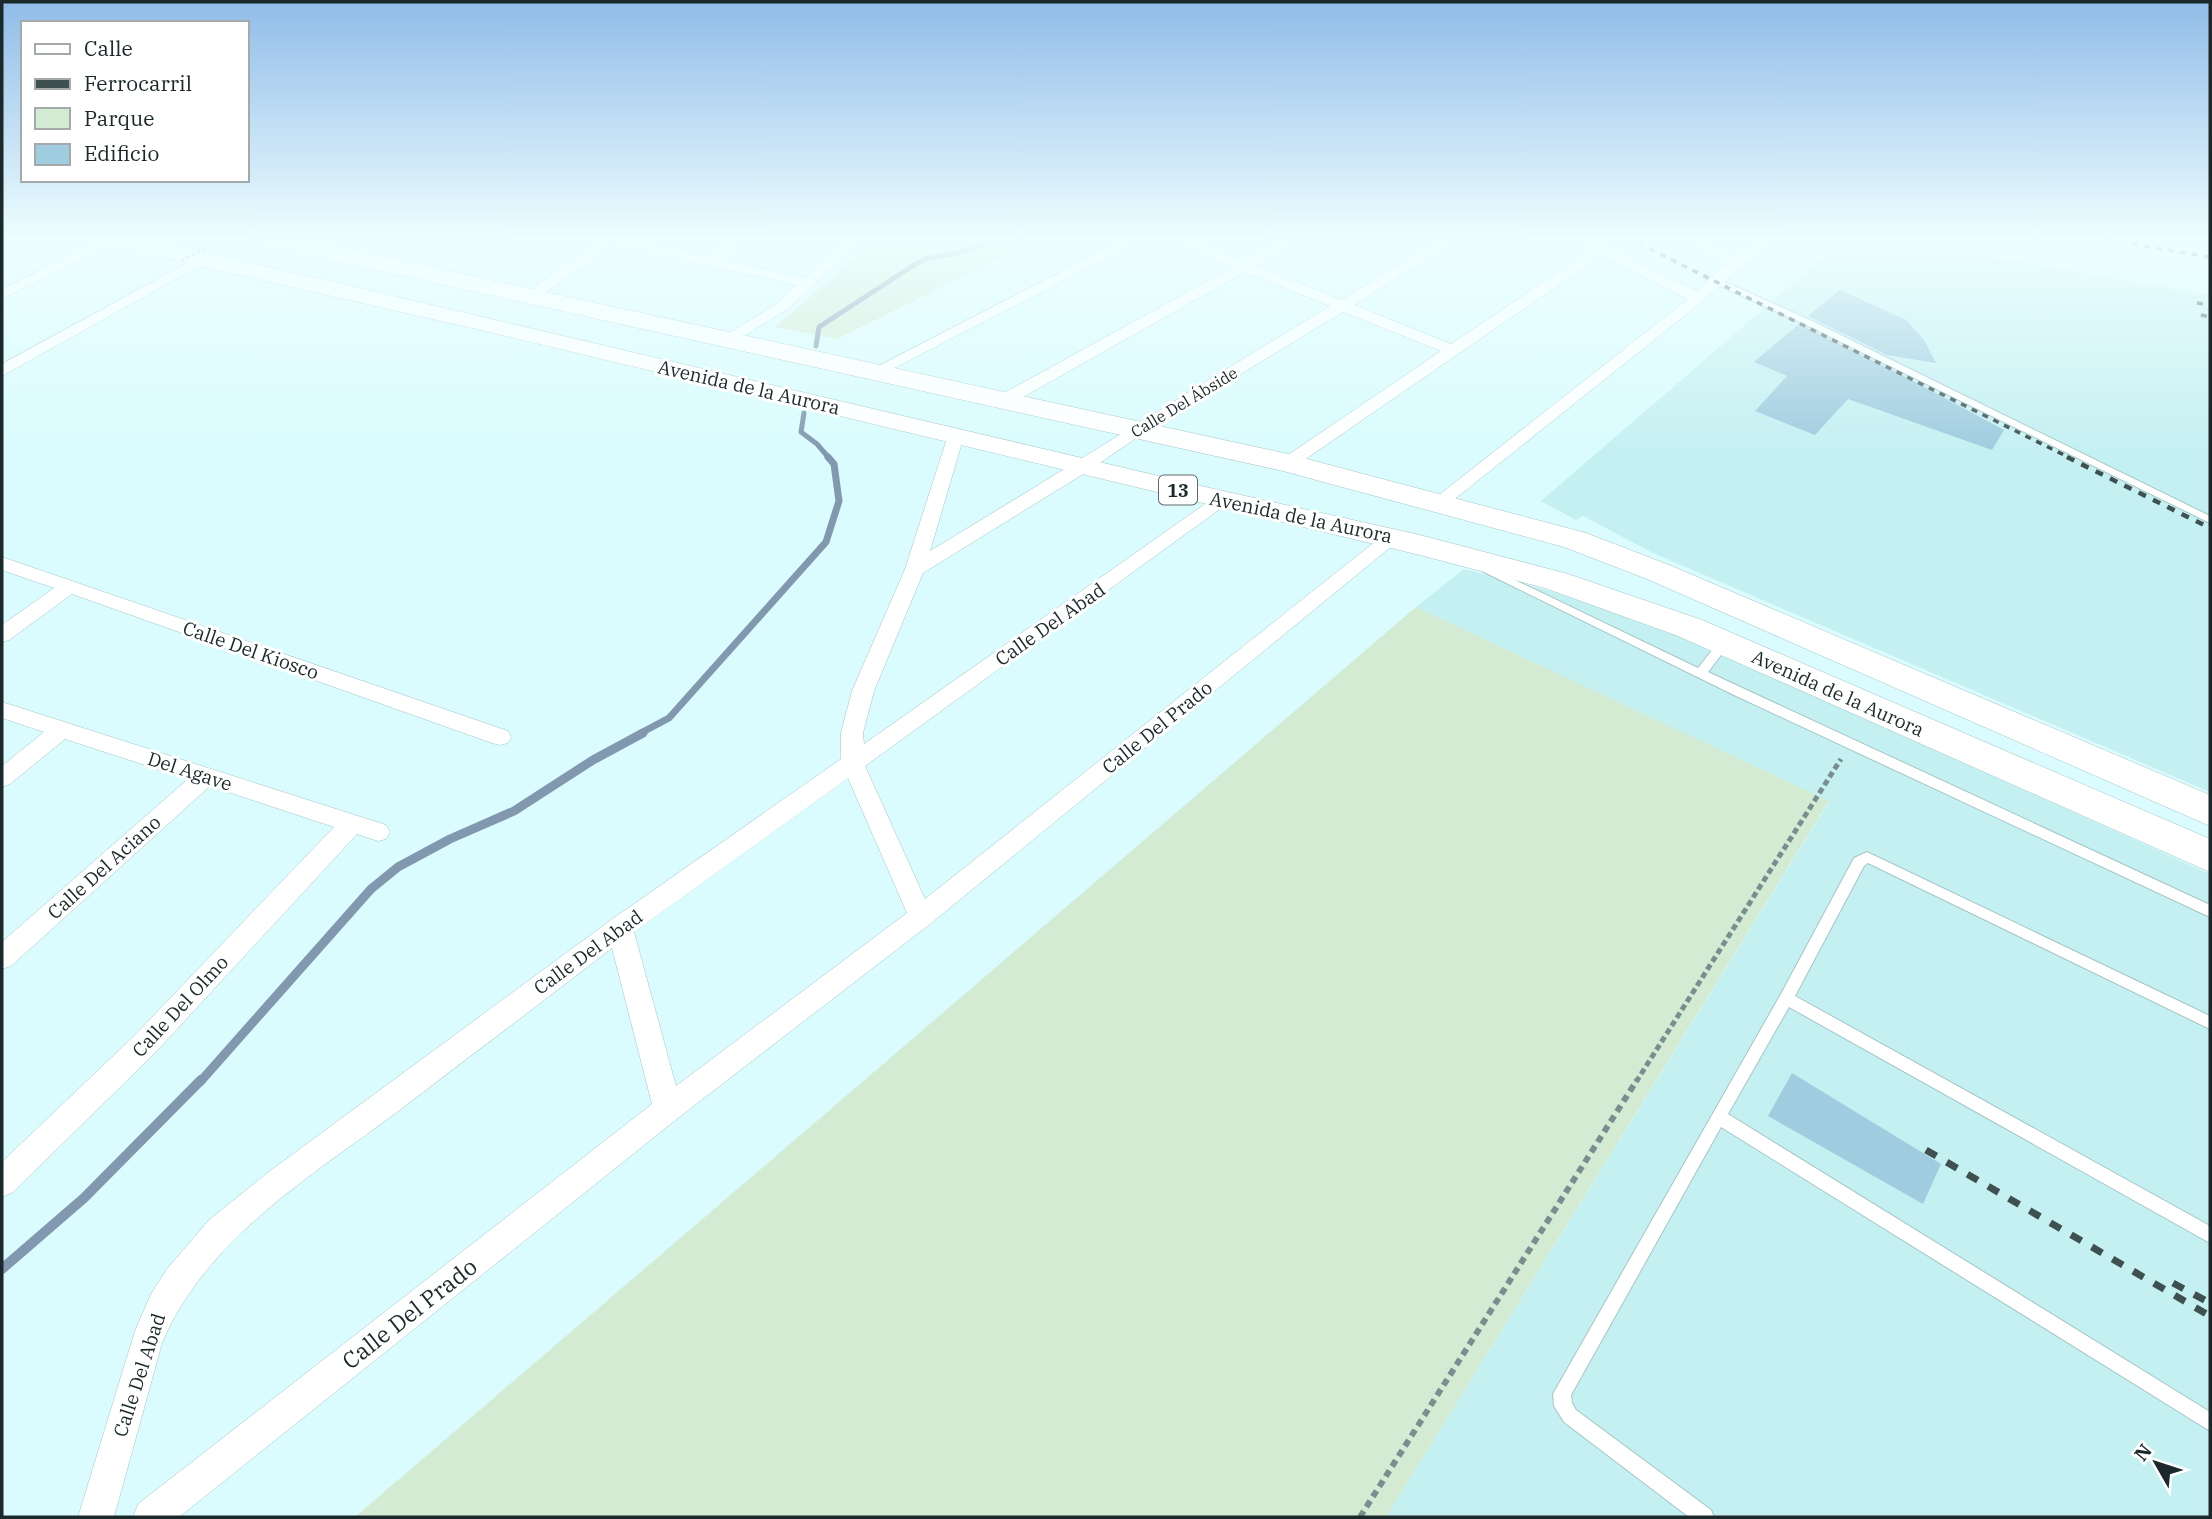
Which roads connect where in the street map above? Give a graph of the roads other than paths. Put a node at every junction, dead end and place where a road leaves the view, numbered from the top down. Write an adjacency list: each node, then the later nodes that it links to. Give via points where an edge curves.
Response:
1 (104, 309): 14 (street)
2 (416, 309): 18 (main road, Avenida de la Aurora / 13)
3 (582, 309): 12 (main road, Avenida de la Aurora)
4 (778, 309): 12 (street)
5 (1000, 309): 15 (street)
6 (1167, 309): 16 (street)
7 (1338, 309): 17 (street, Calle Del Ábside)
8 (1346, 309): 13 (street)
9 (1513, 309): 13 (street)
10 (1685, 309): 22 (street)
11 (1778, 309): 23 (lane)
12 (726, 342): 15 (main road, Avenida de la Aurora)
13 (1451, 351): 19 (street)
14 (2, 371)
15 (875, 372): 16 (main road, Avenida de la Aurora)
16 (1001, 401): 17 (main road, Avenida de la Aurora)
17 (1136, 430): 19 (main road, Avenida de la Aurora); 20 (street, Calle Del Ábside)
18 (955, 436): 20 (main road, Avenida de la Aurora / 13); 27 (street)
19 (1288, 463): 22 (main road, Avenida de la Aurora)
20 (1083, 467): 21 (main road, Avenida de la Aurora / 13); 27 (street, Calle Del Ábside)
21 (1222, 501): 24 (main road, Avenida de la Aurora / 13); 35 (street, Calle Del Abad)
22 (1439, 502): 38 (main road, Avenida de la Aurora, via 1611,553)
23 (2210, 520)
24 (1393, 537): 25 (main road, Avenida de la Aurora / 13); 43 (street, Calle Del Prado)
25 (1451, 551): 30 (main road, Avenida de la Aurora / 13, via 1567,582); 31 (lane)
26 (2, 563): 28 (street, Calle Del Kiosco)
27 (915, 569): 35 (street, via 856,712)
28 (70, 586): 29 (street); 34 (street, Calle Del Kiosco)
29 (2, 635)
30 (1724, 643): 31 (lane); 41 (main road, Avenida de la Aurora / 13)
31 (1700, 674): 42 (lane)
32 (2, 710): 33 (street, Del Agave)
33 (61, 730): 36 (street, Del Agave); 37 (street)
34 (500, 737)
35 (853, 764): 43 (street); 44 (street, Calle Del Abad)
36 (207, 776): 39 (street, Del Agave); 45 (street, Calle Del Aciano)
37 (2, 778)
38 (2210, 811)
39 (352, 824): 40 (street, Del Agave); 50 (street, Calle Del Olmo, via 145,1045)
40 (378, 832)
41 (2210, 856)
42 (2210, 911)
43 (921, 917): 48 (street, Calle Del Prado)
44 (620, 928): 48 (street); 53 (street, Calle Del Abad, via 281,1181 198,1254 162,1305 146,1342)
45 (2, 958)
46 (1786, 998): 47 (lane, via 1859,862 1867,857); 49 (lane); 51 (lane)
47 (2210, 1023)
48 (668, 1109): 54 (street, Calle Del Prado)
49 (1719, 1117): 52 (lane); 55 (lane, via 1562,1400 1570,1416)
50 (2, 1182)
51 (2210, 1235)
52 (2210, 1422)
53 (96, 1517)
54 (151, 1517)
55 (1704, 1517)

